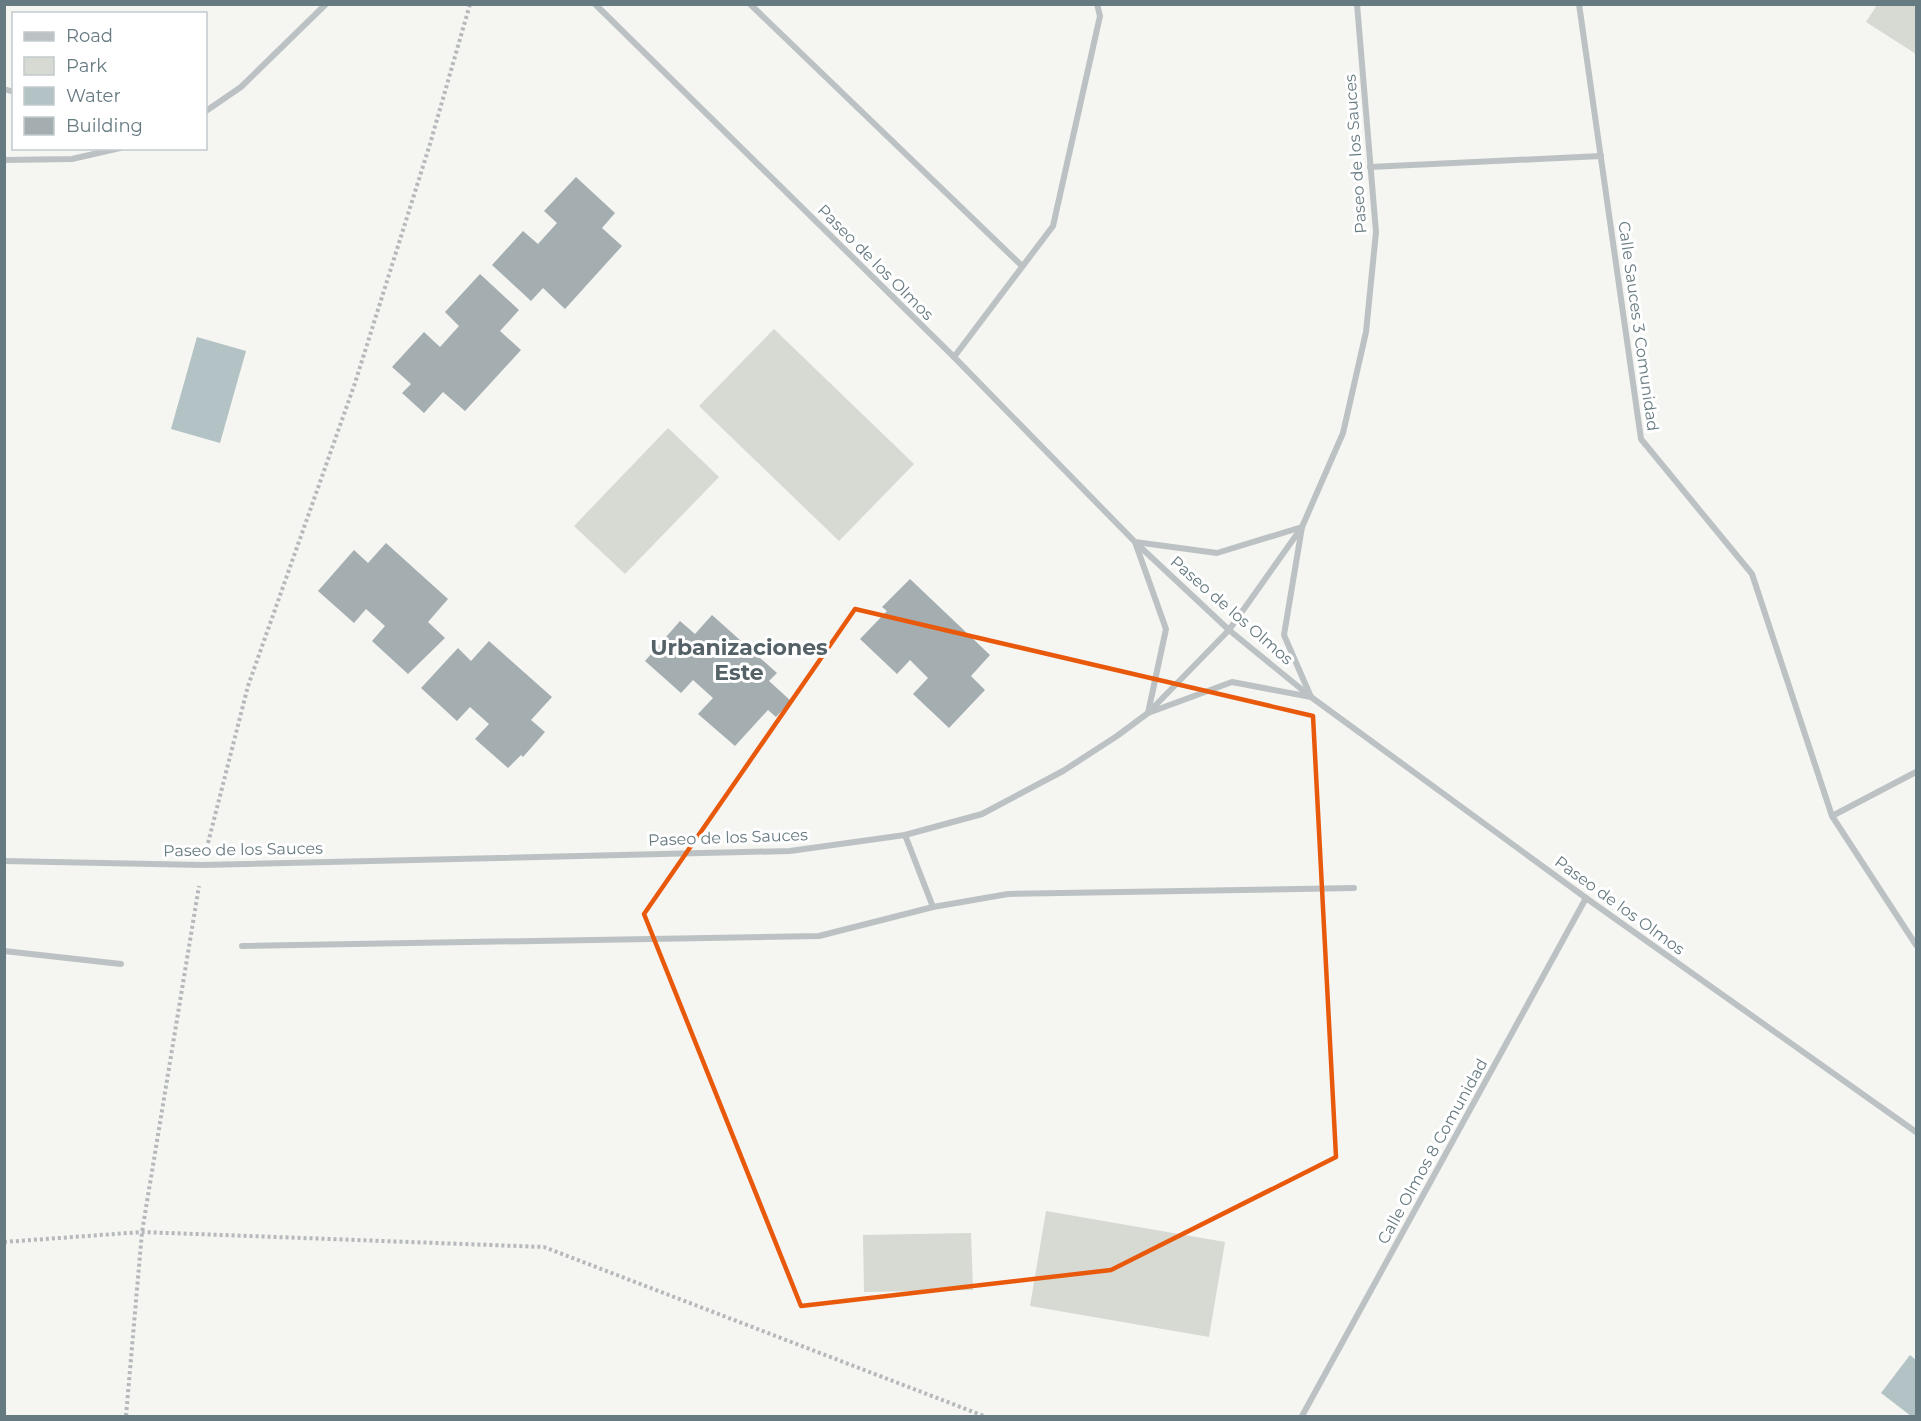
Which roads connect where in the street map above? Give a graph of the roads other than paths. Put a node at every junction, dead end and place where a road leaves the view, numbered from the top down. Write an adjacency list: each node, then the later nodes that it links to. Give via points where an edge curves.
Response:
1 (326, 4): 7 (street, via 241,87)
2 (595, 4): 13 (street, Paseo de los Olmos)
3 (750, 4): 12 (street)
4 (1097, 4): 12 (street, via 1100,16 1053,226)
5 (1357, 4): 11 (street, Paseo de los Sauces)
6 (1579, 4): 9 (street, Calle Sauces 3 Comunidad)
7 (207, 110)
8 (111, 150): 10 (street, via 72,159)
9 (1601, 156): 11 (street); 20 (street, Calle Sauces 3 Comunidad, via 1641,439 1752,574)
10 (4, 160)
11 (1370, 166): 14 (street, Paseo de los Sauces, via 1376,232 1366,333 1343,433)
12 (1022, 265): 13 (street)
13 (954, 357): 15 (street, Paseo de los Olmos)
14 (1302, 527): 15 (street, Paseo de los Olmos, via 1217,553); 16 (street, Paseo de los Sauces); 17 (street, Paseo de los Olmos, via 1284,635)
15 (1136, 542): 16 (street, Paseo de los Olmos); 18 (street, Paseo de los Olmos, via 1166,629)
16 (1229, 630): 17 (street, Paseo de los Olmos); 18 (street, Paseo de los Sauces)
17 (1311, 697): 18 (street, Paseo de los Olmos, via 1232,682); 24 (street, Paseo de los Olmos)
18 (1148, 712): 21 (street, Paseo de los Sauces, via 1063,771 982,814)
19 (1917, 772): 20 (street)
20 (1832, 816): 26 (street, Calle Sauces 3 Comunidad)
21 (905, 835): 22 (street, Paseo de los Sauces, via 790,851 202,865); 25 (street)
22 (4, 861)
23 (1354, 888): 25 (street, via 1008,894)
24 (1586, 898): 30 (street, Paseo de los Olmos); 31 (street, Calle Olmos 8 Comunidad)
25 (933, 907): 27 (street, via 819,936)
26 (1917, 945)
27 (242, 946)
28 (4, 951): 29 (street)
29 (121, 964)
30 (1917, 1132)
31 (1302, 1416)

